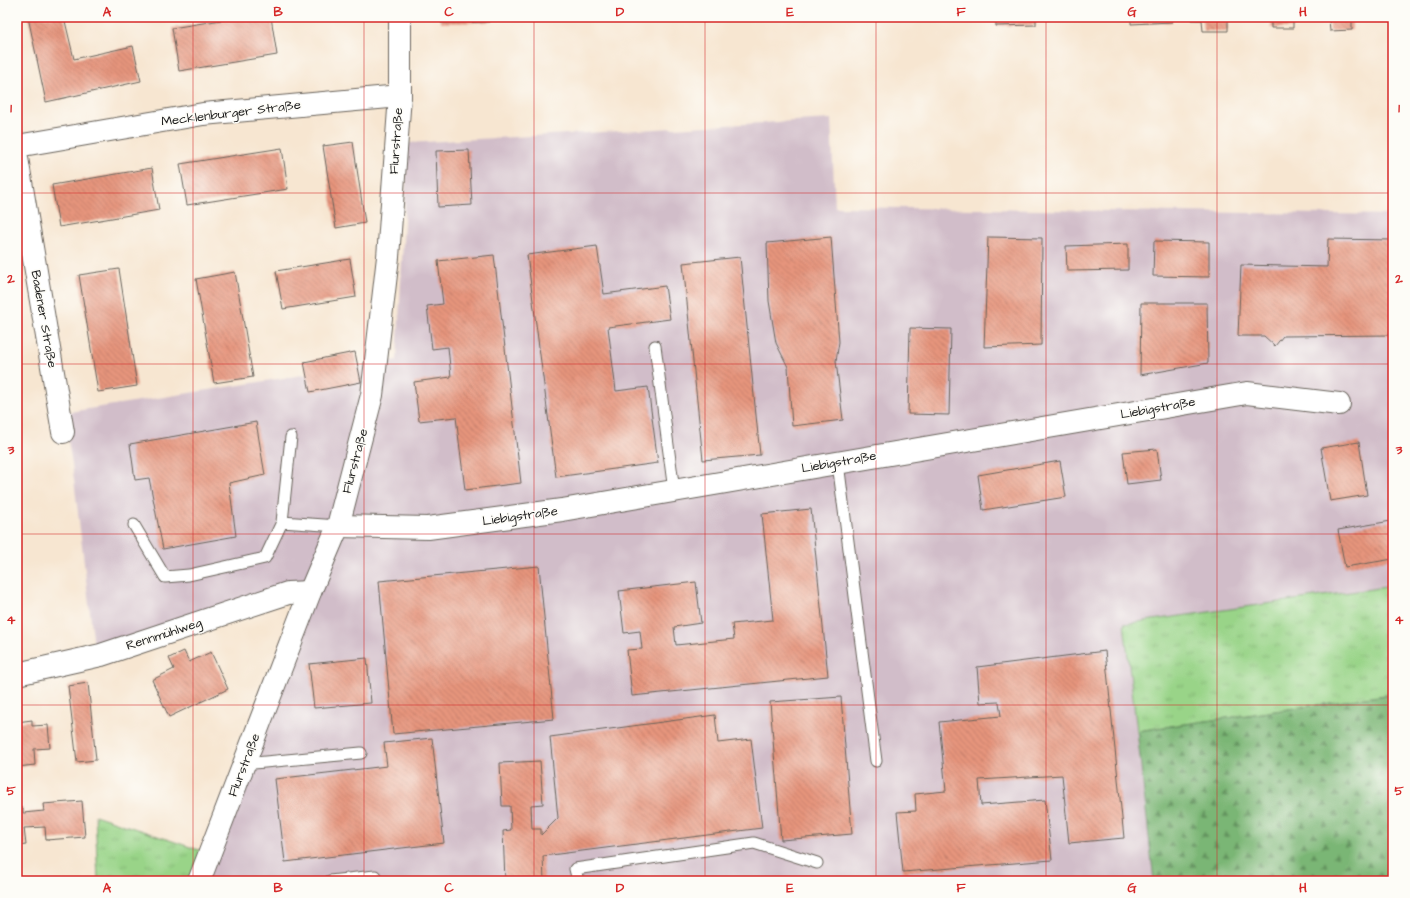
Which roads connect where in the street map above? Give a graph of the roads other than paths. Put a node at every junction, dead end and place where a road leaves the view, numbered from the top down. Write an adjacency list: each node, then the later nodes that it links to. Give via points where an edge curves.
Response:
1 (400, 17): 2 (street, Flurstraße)
2 (400, 96): 3 (street, Mecklenburger Straße, via 203,114); 13 (street, Flurstraße, via 388,257 372,395)
3 (17, 146)
4 (17, 158): 7 (street, Badener Straße)
5 (655, 346): 10 (lane)
6 (1339, 404): 9 (street, Liebigstraße, via 1247,392)
7 (63, 432)
8 (291, 437): 11 (lane)
9 (838, 462): 10 (street, Liebigstraße); 17 (lane)
10 (674, 491): 13 (street, Liebigstraße, via 562,510 428,528)
11 (282, 522): 12 (lane, via 265,558 189,575 165,577); 13 (lane)
12 (134, 524)
13 (338, 526): 14 (street, Flurstraße)
14 (310, 592): 15 (street, Rennmühlweg, via 288,593 101,655); 18 (street, Flurstraße)
15 (17, 674)
16 (361, 754): 18 (lane)
17 (876, 761)
18 (244, 764): 21 (street, Flurstraße)
19 (817, 863): 23 (lane, via 754,843 575,869)
20 (375, 876): 22 (lane)
21 (199, 881)
22 (330, 881)
23 (578, 881)

